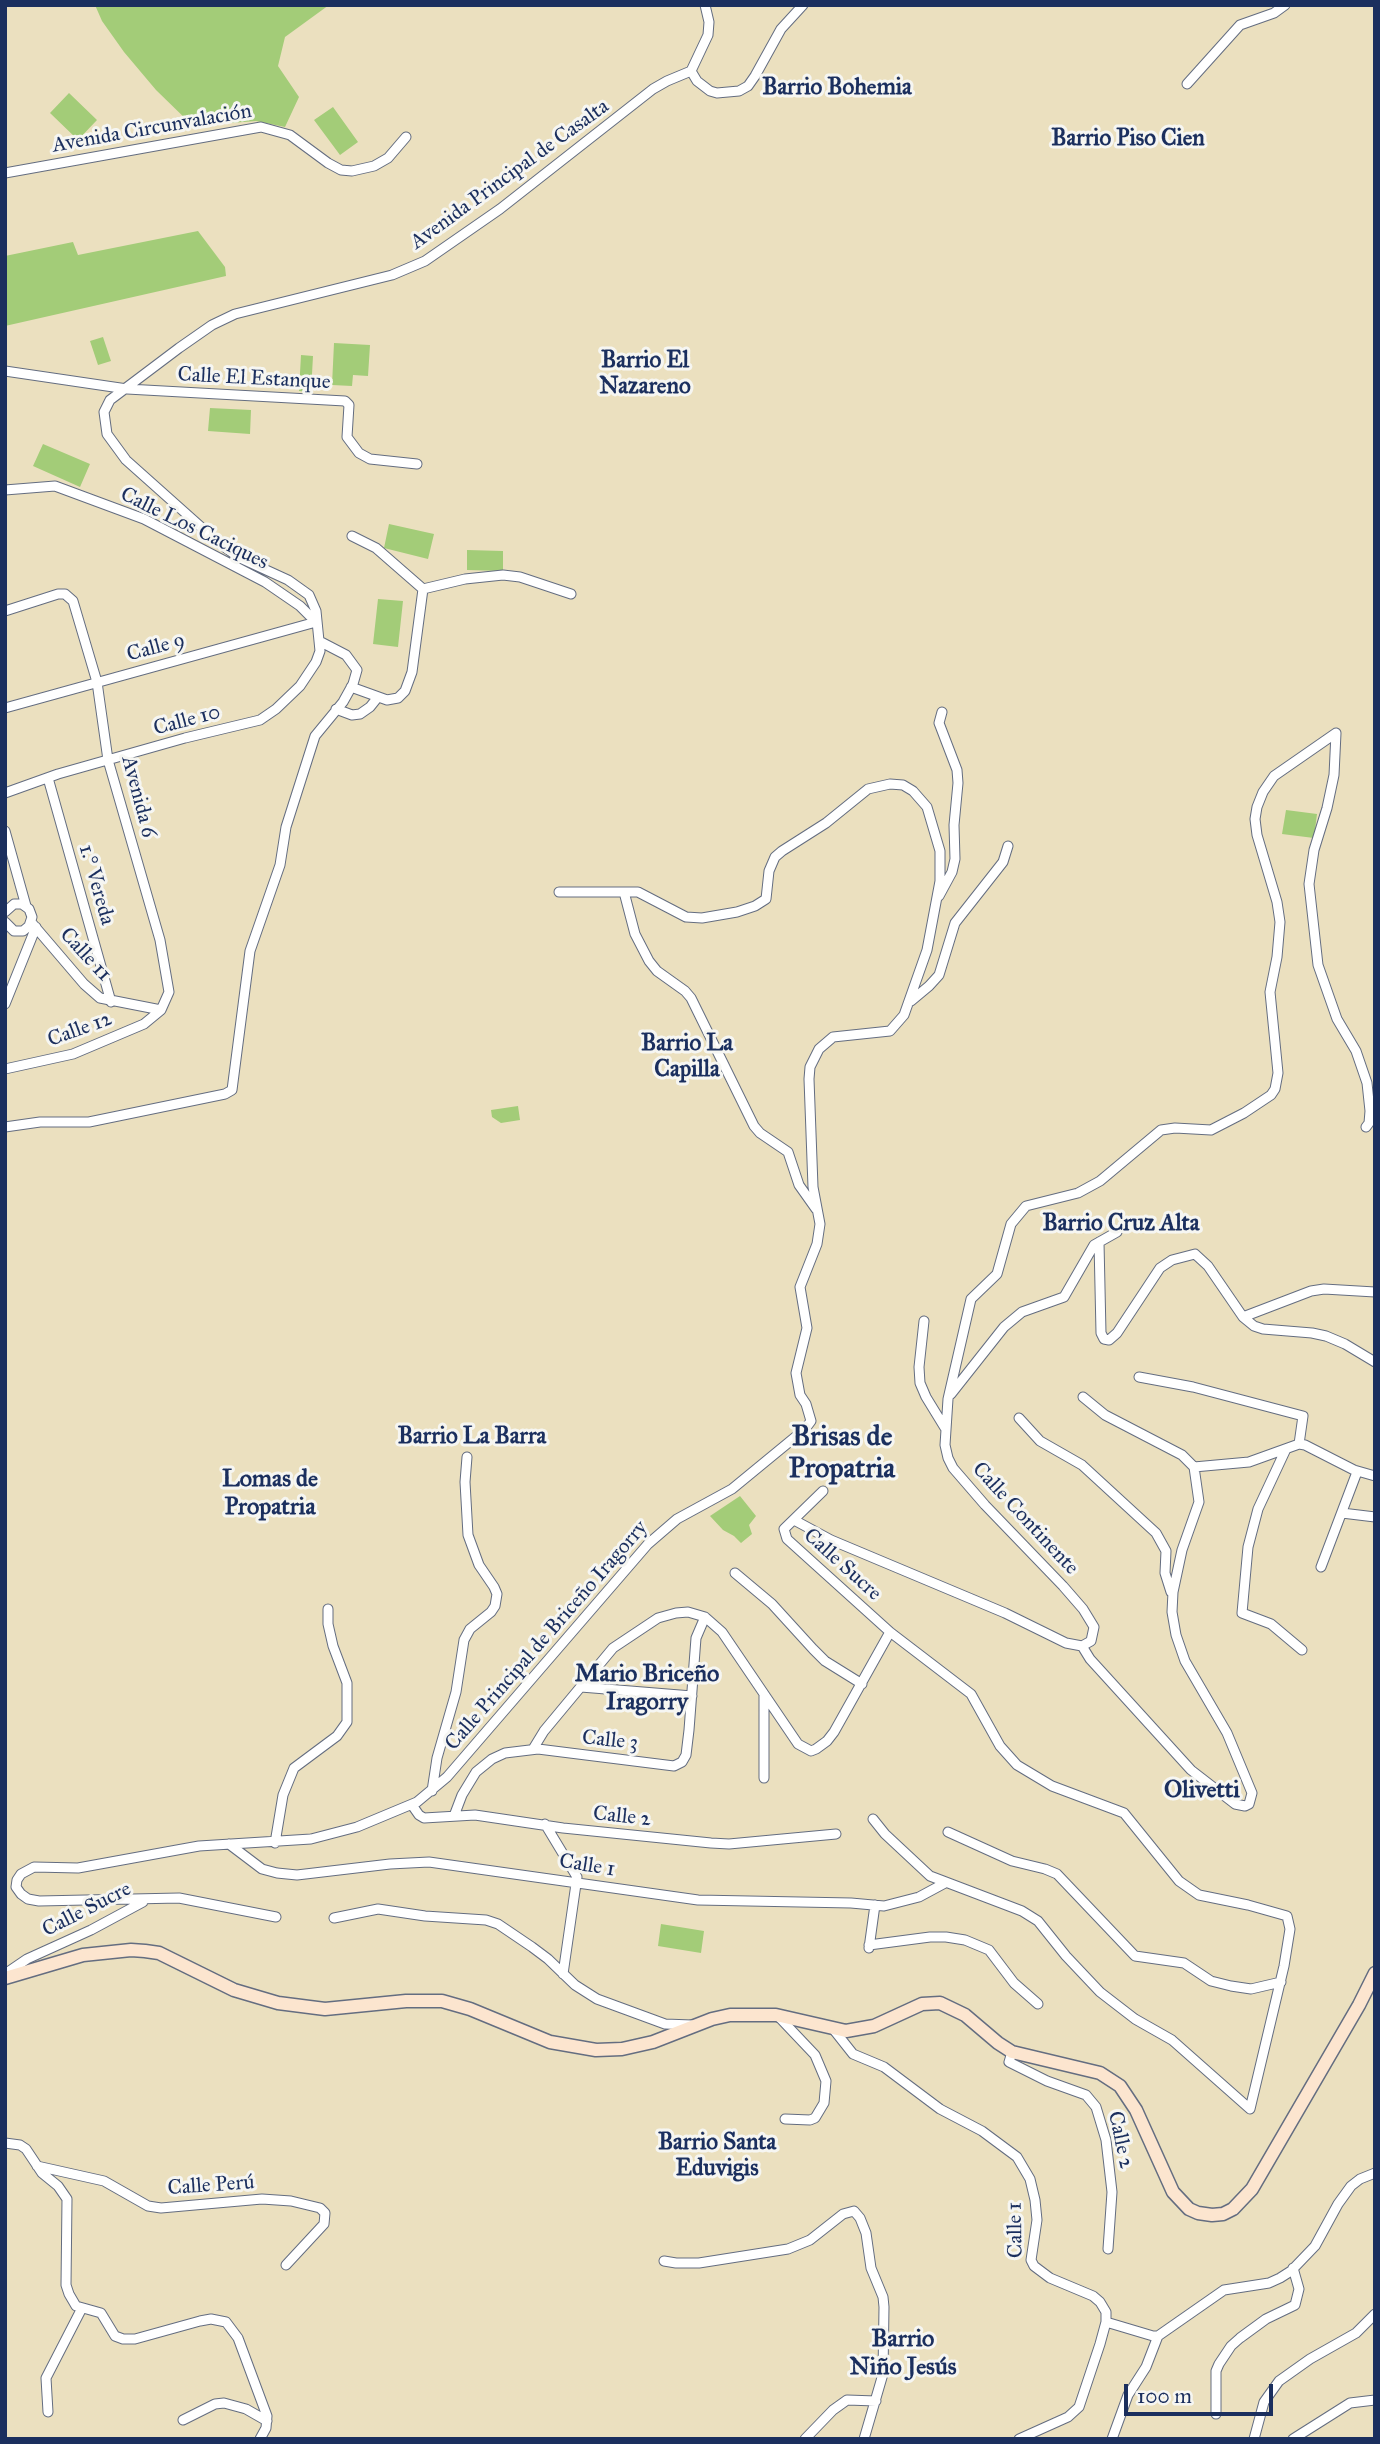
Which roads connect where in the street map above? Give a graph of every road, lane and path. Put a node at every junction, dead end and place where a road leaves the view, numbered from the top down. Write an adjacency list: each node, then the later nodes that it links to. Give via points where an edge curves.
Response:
1 (705, 5): 4 (street, via 708,36)
2 (803, 5): 4 (street, via 782,29 747,86 717,93 697,81)
3 (1285, 5): 5 (street, via 1240,25)
4 (691, 71): 9 (street, Avenida Principal de Casalta, via 653,89 500,209 425,261 392,275 235,314 212,325)
5 (1187, 84)
6 (406, 137): 7 (street, Avenida Circunvalación, via 388,158 352,171 328,163 290,135 261,127)
7 (5, 173)
8 (5, 370): 9 (street)
9 (127, 389): 10 (street, Calle El Estanque, via 345,401 349,405 347,437 359,453 370,459); 16 (street, Avenida Principal de Casalta, via 110,400 104,412 107,434 115,446 219,543 309,594)
10 (417, 464)
11 (5, 490): 16 (street, Calle Los Caciques, via 55,486 144,519 265,582)
12 (352, 536): 13 (street, via 376,548)
13 (423, 589): 14 (street, via 503,575); 20 (street, via 412,672 405,691 398,698)
14 (571, 594)
15 (5, 611): 18 (street, Avenida 6, via 65,594 74,601)
16 (316, 622): 17 (street); 18 (street, Calle 9)
17 (321, 642): 19 (street, via 338,649 354,664 357,670); 24 (street, Calle 10, via 310,673 268,716)
18 (97, 682): 21 (street, Calle 9); 24 (street, Avenida 6)
19 (351, 687): 20 (street); 22 (street)
20 (378, 697): 22 (street, via 360,713)
21 (5, 708)
22 (337, 709): 41 (street, via 315,736 286,827 280,865 250,951 232,1090 89,1122)
23 (942, 712): 31 (street, via 939,723 957,770 956,859)
24 (108, 760): 25 (street, Calle 10); 39 (street, Avenida 6, via 162,952 169,992)
25 (48, 778): 26 (street, Calle 10); 37 (street, 1.° Vereda)
26 (5, 793)
27 (5, 831): 32 (street, Calle 11)
28 (1008, 846): 36 (street, via 1003,862 955,923 939,975)
29 (559, 892): 30 (street, Calle Principal de Briceño Iragorry)
30 (624, 892): 31 (street, Calle Principal de Briceño Iragorry, via 638,892 686,918 755,906 766,899 775,857 867,789 890,784 913,791 927,807 940,851); 43 (street, via 635,934 649,961 691,998 754,1126 788,1152 799,1185)
31 (937, 900): 36 (street, Calle Principal de Briceño Iragorry)
32 (26, 906): 33 (street, via 14,904); 35 (street, Calle 11)
33 (5, 912)
34 (5, 922): 35 (street, Calle 11, via 18,931)
35 (34, 924): 37 (street, Calle 11, via 85,985); 38 (street)
36 (910, 1001): 43 (street, Calle Principal de Briceño Iragorry, via 890,1031 833,1037 813,1058 809,1079 813,1187)
37 (111, 1002): 39 (street, Calle 11)
38 (5, 1004)
39 (161, 1010): 40 (street, Calle 12, via 144,1024 72,1054)
40 (5, 1069)
41 (5, 1127)
42 (1366, 1127): 52 (street, Calle Continente, via 1370,1123 1367,1083 1318,965 1309,884 1334,775 1336,733 1274,776 1257,807 1257,835 1280,922 1270,992 1278,1073 1275,1089 1211,1130 1161,1130 1100,1181 1078,1193 1026,1206 1011,1224 998,1273 971,1299)
43 (819, 1213): 79 (street, Calle Principal de Briceño Iragorry, via 819,1236 800,1287 807,1328 796,1373 810,1414 809,1426 732,1489 677,1519 648,1544)
44 (1117, 1232): 45 (street)
45 (1099, 1242): 47 (street, via 1104,1339 1116,1333 1154,1273 1188,1255 1201,1258); 52 (street, via 1064,1297 1014,1318)
46 (1375, 1293): 47 (street, via 1311,1291)
47 (1243, 1317): 49 (street, via 1264,1329 1326,1336)
48 (924, 1321): 54 (street, via 920,1383)
49 (1375, 1362)
50 (1139, 1377): 55 (street, via 1303,1416)
51 (1083, 1397): 58 (street, via 1105,1415 1182,1455)
52 (948, 1399): 54 (street, Calle Continente)
53 (1019, 1418): 67 (street, via 1040,1441 1082,1465 1156,1533 1166,1551 1165,1573)
54 (945, 1428): 71 (street, Calle Continente, via 953,1468 1091,1620 1094,1633)
55 (1298, 1444): 56 (street); 59 (street)
56 (1286, 1449): 58 (street, via 1249,1462); 72 (street, via 1258,1509 1248,1547 1242,1613 1271,1624)
57 (467, 1457): 79 (street, via 468,1535 497,1594 491,1612 464,1640)
58 (1194, 1467): 67 (street, via 1199,1502 1182,1550)
59 (1357, 1472): 60 (street); 62 (street)
60 (1375, 1476)
61 (823, 1491): 64 (street, Calle Sucre)
62 (1342, 1513): 63 (street); 65 (street)
63 (1375, 1517)
64 (794, 1520): 70 (street, Calle Sucre, via 784,1529 787,1539); 71 (street, via 1066,1643)
65 (1321, 1567)
66 (735, 1573): 73 (street, via 772,1604 813,1649)
67 (1173, 1597): 71 (street, via 1178,1647 1227,1733 1252,1793 1249,1804 1235,1804 1191,1770)
68 (328, 1609): 86 (street, via 333,1646 347,1683 347,1722 337,1736 294,1768 283,1795)
69 (705, 1617): 74 (street, via 676,1613 646,1625 614,1648); 75 (street, via 722,1632); 76 (street, via 696,1639)
70 (890, 1632): 73 (street); 97 (street, via 971,1694 1000,1746 1017,1765 1052,1786 1124,1813 1189,1889 1211,1899 1287,1916 1290,1929)
71 (1082, 1646)
72 (1302, 1650)
73 (862, 1684): 75 (street, via 827,1741 811,1751 798,1744)
74 (581, 1687): 76 (street); 77 (street)
75 (764, 1694): 78 (street)
76 (691, 1696): 77 (street, Calle 3, via 686,1755 674,1766)
77 (533, 1749): 81 (street, via 505,1754 484,1765 469,1782)
78 (764, 1778)
79 (432, 1791): 80 (street, Calle Principal de Briceño Iragorry)
80 (412, 1805): 81 (street, Calle 2, via 424,1818); 86 (street, Calle Principal de Briceño Iragorry, via 357,1827)
81 (454, 1816): 83 (street, Calle 2)
82 (873, 1819): 89 (street, via 917,1866)
83 (545, 1824): 85 (street, Calle 2, via 720,1843); 88 (street)
84 (948, 1832): 97 (street, via 1012,1861 1057,1874 1135,1956 1184,1963 1211,1981 1231,1986 1251,1989)
85 (836, 1834)
86 (275, 1843): 87 (street, Calle Principal de Briceño Iragorry)
87 (229, 1844): 88 (street, Calle 1, via 262,1869 297,1875 429,1862); 90 (street, Calle Principal de Briceño Iragorry, via 94,1866 34,1867 17,1880 16,1887 39,1901)
88 (577, 1881): 91 (street, Calle 1, via 698,1900); 95 (street)
89 (945, 1883): 91 (street, Calle 1, via 919,1897); 97 (street, via 1038,1921 1100,1992 1172,2040 1250,2109)
90 (148, 1899): 92 (street, via 179,1898); 96 (street, Calle Sucre, via 27,1959)
91 (875, 1905): 98 (street, via 869,1947 946,1937 972,1943 989,1950 1014,1983)
92 (276, 1917)
93 (334, 1918): 95 (street, via 378,1909 486,1920 532,1947)
94 (1375, 1973): 102 (main road, via 1252,2189 1223,2214 1198,2213 1173,2192 1121,2086 1100,2073)
95 (563, 1974): 100 (street, via 584,1992 618,2008 665,2024)
96 (5, 1976): 100 (main road, via 83,1955 131,1950 159,1953 234,1990 278,2003 325,2009 442,2001 550,2042 596,2050 653,2042)
97 (1281, 1982)
98 (1038, 2004)
99 (776, 2015): 100 (main road, via 730,2015); 101 (main road); 103 (street, via 815,2055 827,2091 815,2118)
100 (694, 2025)
101 (834, 2030): 102 (main road, via 874,2026 922,2004 940,2003 965,2015); 113 (street, Calle 1, via 853,2054 884,2067 1017,2157 1035,2200 1034,2266 1093,2296 1106,2312)
102 (1012, 2052): 107 (street, Calle 2, via 1009,2062 1086,2095 1096,2108 1106,2140 1112,2192)
103 (785, 2119)
104 (5, 2143): 105 (street, via 26,2149)
105 (37, 2166): 109 (street, Calle Perú, via 104,2181 160,2208 262,2199 320,2208 325,2213 324,2224); 111 (street, via 67,2199 66,2285 73,2302)
106 (1375, 2173): 110 (street, via 1351,2186 1315,2246)
107 (1108, 2249)
108 (664, 2261): 116 (street, via 699,2263 800,2246 853,2211 866,2233 871,2268 883,2297 883,2374)
109 (286, 2265)
110 (1293, 2268): 114 (street, via 1269,2283 1224,2290); 118 (street, via 1299,2289 1295,2305 1250,2330 1219,2364)
111 (82, 2308): 117 (street, via 46,2378); 120 (street, via 101,2313 115,2336 123,2339 211,2319 226,2322 238,2338)
112 (1375, 2315): 126 (street, via 1356,2333 1279,2381 1264,2402)
113 (1106, 2322): 114 (street); 124 (street, via 1079,2406 1068,2417)
114 (1158, 2336): 125 (street)
115 (1375, 2400): 127 (street, via 1340,2408)
116 (876, 2401): 122 (street, via 847,2400); 123 (street)
117 (48, 2412)
118 (1216, 2414)
119 (183, 2420): 120 (street, via 224,2403)
120 (267, 2421): 121 (street)
121 (260, 2439)
122 (804, 2439)
123 (864, 2439)
124 (1019, 2439)
125 (1112, 2439)
126 (1254, 2439)
127 (1293, 2439)

